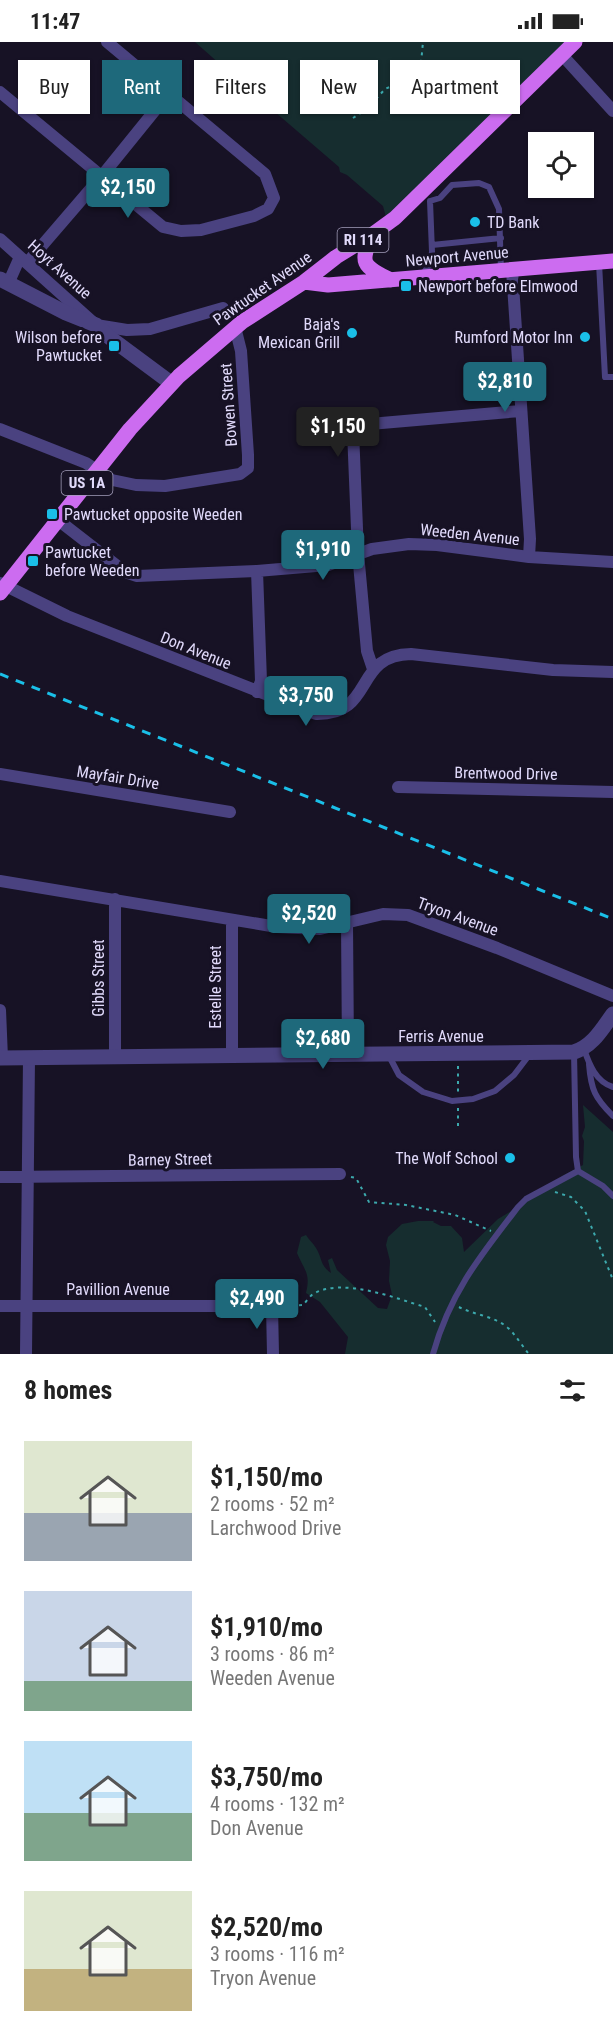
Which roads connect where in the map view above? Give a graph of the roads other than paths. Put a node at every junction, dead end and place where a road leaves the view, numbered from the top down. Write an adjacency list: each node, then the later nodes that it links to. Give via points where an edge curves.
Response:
1 (107, 42): 4 (street)
2 (575, 42): 3 (main road, Pawtucket Avenue / RI 114)
3 (562, 55): 7 (street); 10 (main road, Pawtucket Avenue / RI 114)
4 (129, 60)
5 (0, 92): 9 (street)
6 (182, 104): 9 (street, via 265,174 274,198 268,209 201,230 181,231 163,227)
7 (613, 111)
8 (152, 114): 9 (street)
9 (101, 177): 15 (street)
10 (425, 197): 11 (main road, Pawtucket Avenue / RI 114); 12 (lane, via 440,198 452,185 479,183 489,187 499,209); 14 (lane)
11 (374, 234): 19 (main road, via 364,260); 21 (main road, Pawtucket Avenue / RI 114)
12 (501, 238): 14 (lane); 17 (lane)
13 (0, 239): 15 (street, Hoyt Avenue)
14 (432, 245): 18 (lane, via 430,264)
15 (24, 260): 20 (street); 23 (street, Hoyt Avenue)
16 (606, 262): 17 (main road, Newport Avenue); 25 (lane, via 605,377)
17 (506, 270): 18 (main road, Newport Avenue); 27 (street)
18 (420, 277): 19 (main road, Newport Avenue)
19 (391, 280): 21 (main road, Newport Avenue, via 328,285)
20 (4, 282): 23 (street)
21 (304, 282): 24 (main road, Pawtucket Avenue / US 1A)
22 (224, 308): 23 (street, via 150,329)
23 (96, 325): 26 (street, Hoyt Avenue)
24 (235, 327): 26 (main road, Pawtucket Avenue / US 1A); 29 (street, Bowen Street, via 241,351 248,468 240,474 165,486 112,480)
25 (613, 377)
26 (171, 383): 29 (main road, Pawtucket Avenue / US 1A)
27 (520, 411): 31 (street, via 370,424 352,431); 32 (street)
28 (0, 429): 29 (street)
29 (97, 471): 30 (main road, Pawtucket Avenue / US 1A)
30 (58, 520): 34 (street, Weeden Avenue, via 125,572 137,576); 35 (main road, Pawtucket Avenue / US 1A)
31 (358, 554): 32 (street, Weeden Avenue, via 409,544); 34 (street, Weeden Avenue, via 328,565); 36 (street, via 367,651)
32 (529, 557): 33 (street, Weeden Avenue)
33 (613, 562)
34 (257, 571): 38 (street, via 261,681)
35 (2, 587): 38 (street, Don Avenue)
36 (373, 669): 37 (street, Don Avenue, via 385,659 411,654 554,670); 38 (street, Don Avenue, via 355,700 342,711 328,714 302,711)
37 (613, 672)
38 (257, 692)
39 (0, 774): 42 (street, Mayfair Drive)
40 (398, 787): 41 (street, Brentwood Drive)
41 (613, 792)
42 (230, 812)
43 (0, 881): 44 (street, Tryon Avenue)
44 (115, 899): 45 (street, Tryon Avenue); 55 (street, Gibbs Street)
45 (232, 920): 46 (street, Tryon Avenue, via 303,930); 53 (street, Estelle Street)
46 (347, 923): 47 (street, Tryon Avenue, via 383,914 408,915); 51 (street)
47 (613, 996)
48 (0, 1010): 56 (street)
49 (613, 1014): 50 (street, via 593,1041)
50 (579, 1050): 52 (street, Ferris Avenue); 58 (lane); 61 (lane)
51 (348, 1053): 53 (street, Ferris Avenue); 54 (street, Ferris Avenue)
52 (531, 1053): 54 (street, Ferris Avenue); 54 (lane, via 495,1091 452,1101 423,1092 399,1075)
53 (232, 1054): 55 (street, Ferris Avenue)
54 (388, 1054)
55 (115, 1056): 57 (street, Ferris Avenue)
56 (1, 1058): 57 (street, Ferris Avenue)
57 (29, 1058): 64 (street)
58 (589, 1065): 59 (lane, via 602,1082); 60 (lane, via 593,1094)
59 (613, 1087)
60 (613, 1116)
61 (578, 1171): 65 (lane); 70 (lane, via 526,1199 498,1233 464,1279 439,1330)
62 (340, 1174): 64 (street, Barney Street)
63 (0, 1177): 64 (street, Barney Street)
64 (28, 1177): 66 (street)
65 (613, 1196)
66 (25, 1305): 67 (street, Pavillion Avenue); 68 (street); 69 (street, Pavillion Avenue, via 272,1306)
67 (0, 1306)
68 (26, 1354)
69 (273, 1354)
70 (433, 1354)

